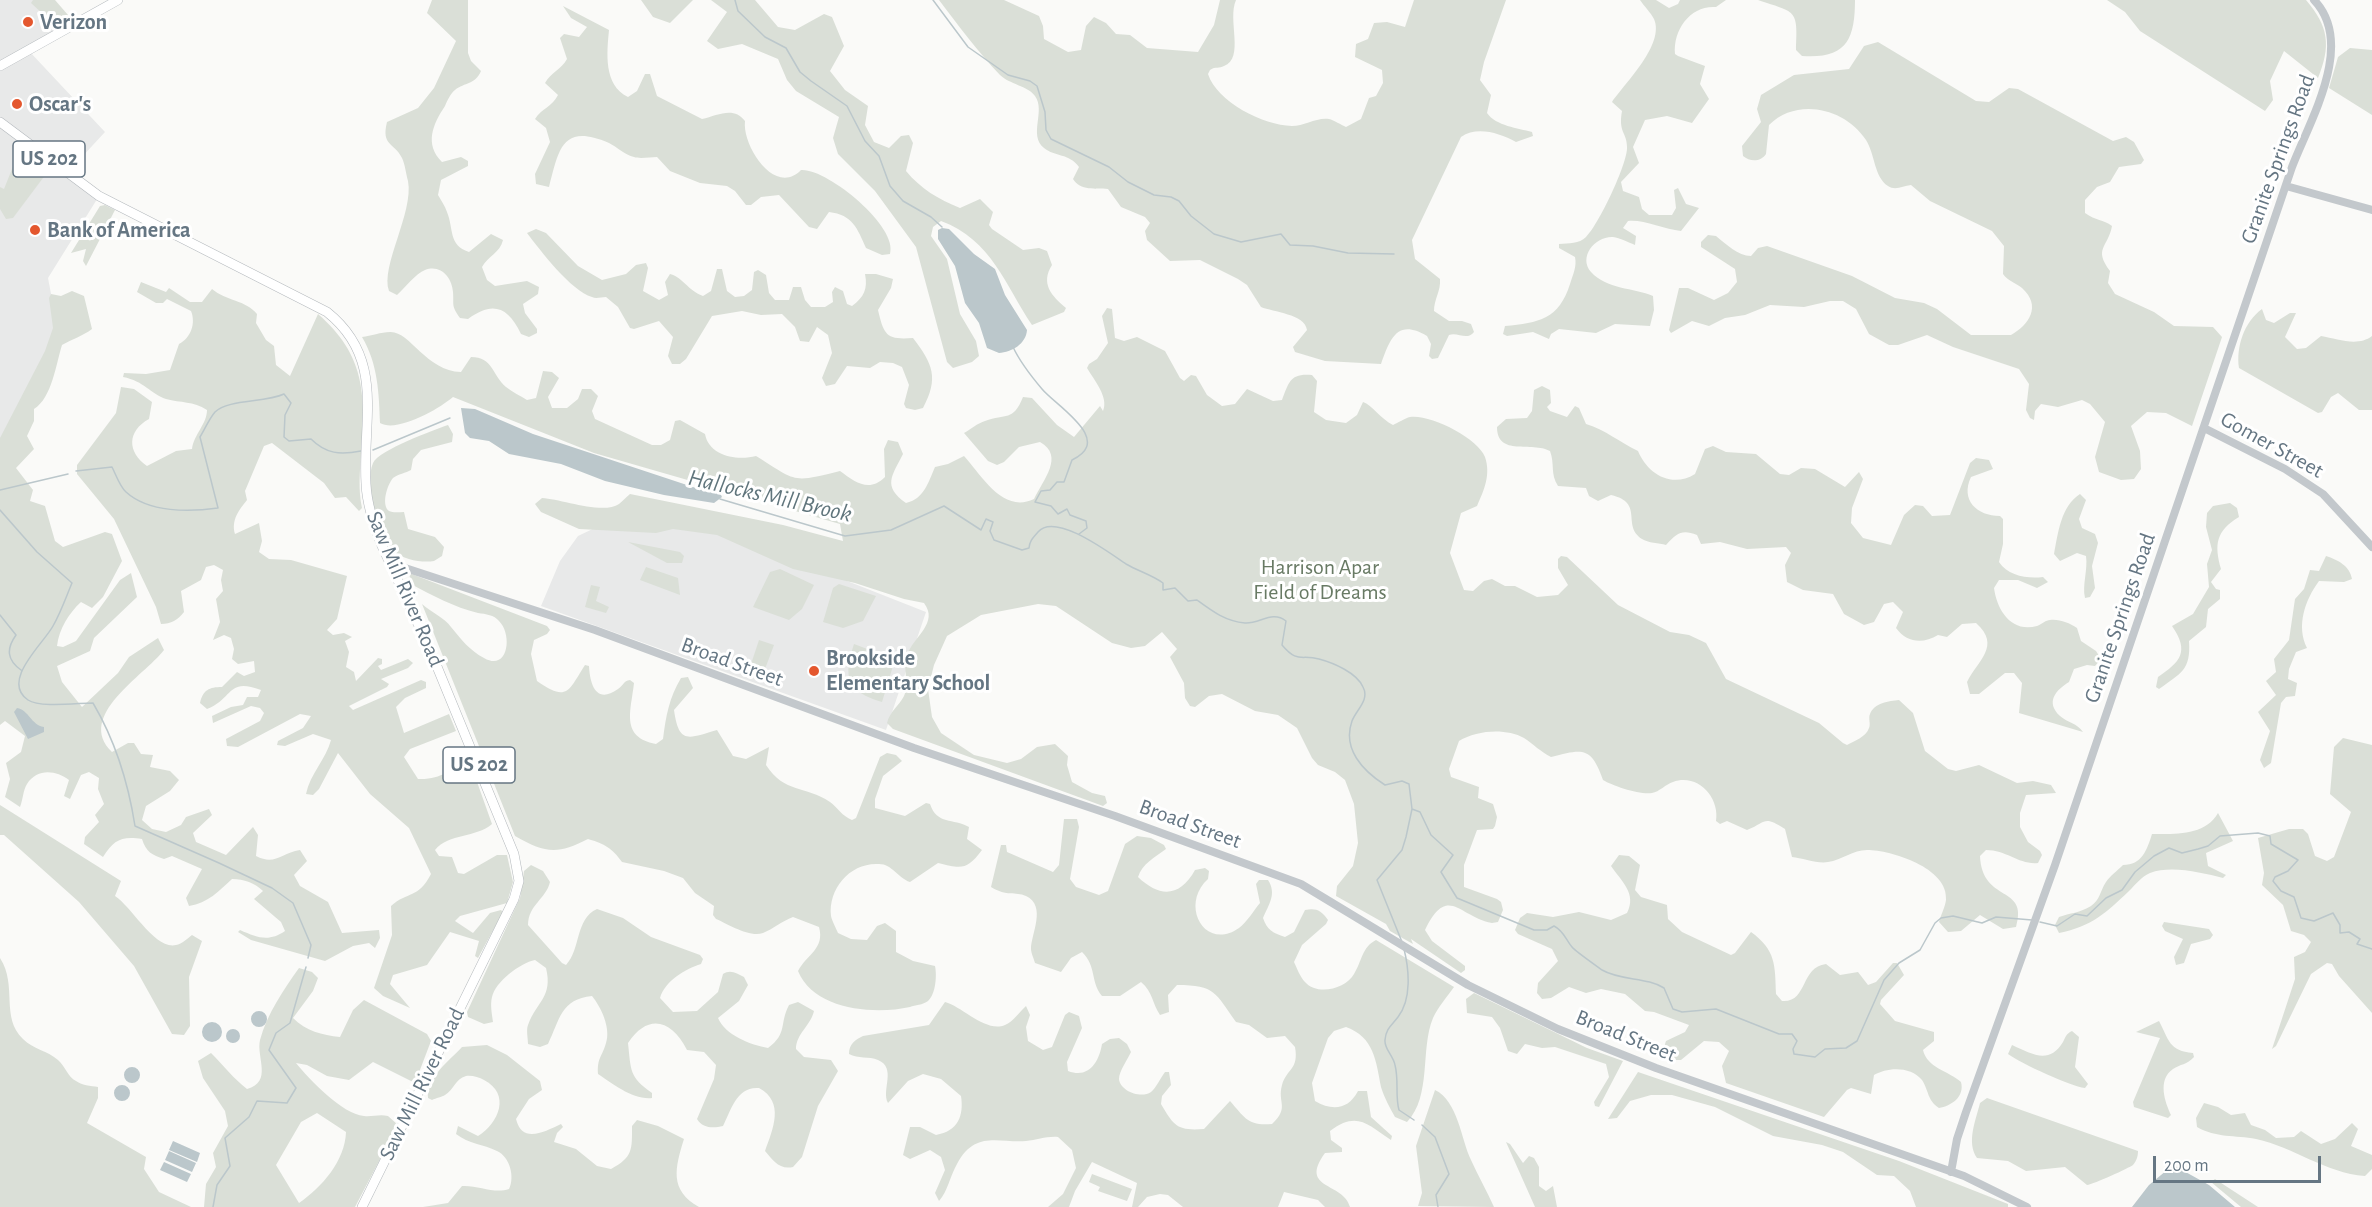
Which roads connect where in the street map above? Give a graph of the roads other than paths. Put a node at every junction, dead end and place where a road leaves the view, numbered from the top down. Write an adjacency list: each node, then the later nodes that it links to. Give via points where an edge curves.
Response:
1 (118, 0): 3 (highway)
2 (2314, 0): 5 (street, Granite Springs Road, via 2331,29 2332,60)
3 (0, 66)
4 (0, 122): 9 (highway, Saw Mill River Road / US 202, via 99,196 298,296 344,327 366,373 367,494 377,534)
5 (2286, 186): 6 (street); 7 (street, Granite Springs Road)
6 (2372, 210)
7 (2204, 428): 8 (street, Gomer Street, via 2285,469 2323,494); 10 (street, Granite Springs Road, via 1957,1139)
8 (2372, 547)
9 (392, 568): 10 (street, Broad Street, via 410,569 595,630 914,748 1293,881 1468,985 1558,1029 1666,1072); 11 (highway, Saw Mill River Road / US 202, via 475,753 514,854 519,881 514,899)
10 (1951, 1172): 12 (street, via 1987,1185)
11 (362, 1207)
12 (2027, 1207)

